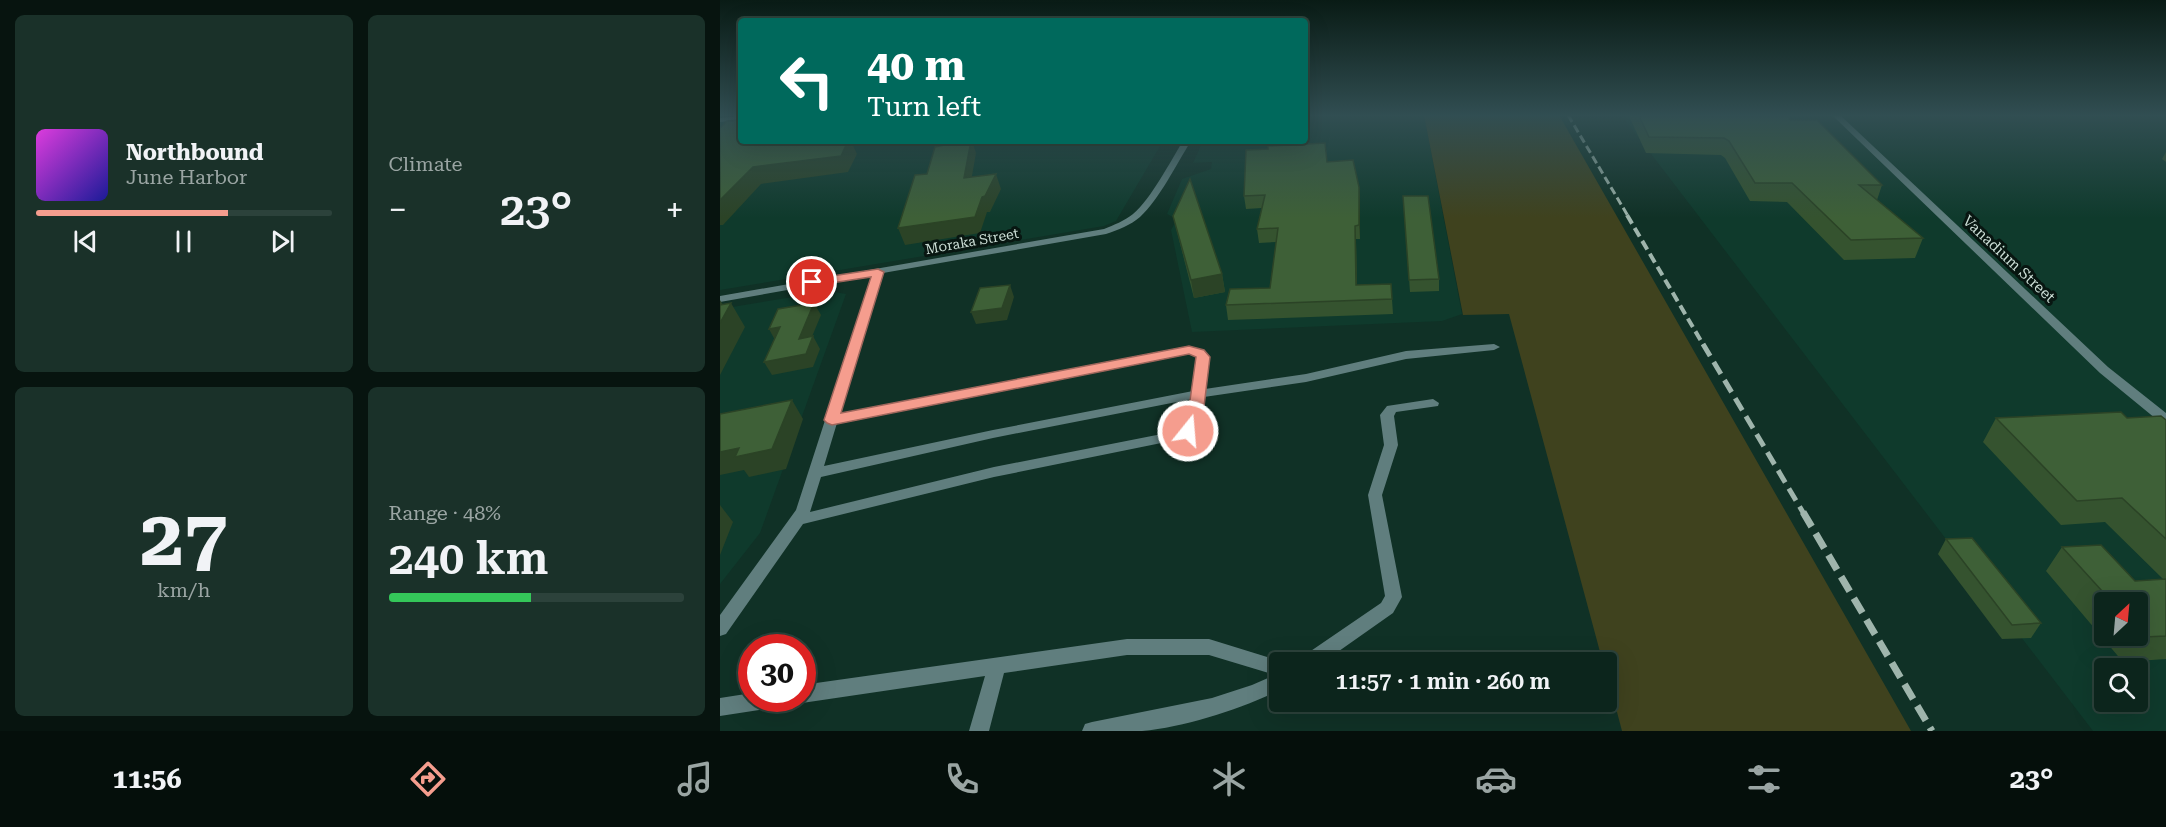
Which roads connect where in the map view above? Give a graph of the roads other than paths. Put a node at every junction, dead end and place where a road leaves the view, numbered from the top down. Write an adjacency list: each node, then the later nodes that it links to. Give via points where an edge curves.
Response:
1 (1182, 149): 3 (street, Moraka Street, via 1147,204 1124,224 1106,231)
2 (1869, 149): 9 (street, Vanadium Street, via 2104,370)
3 (878, 272): 4 (street, Moraka Street); 8 (street)
4 (720, 298)
5 (1494, 347): 6 (street, via 1406,355 1306,378)
6 (1198, 394): 8 (street, via 1203,357 1182,350); 10 (street); 11 (street, via 1195,423 1172,438 994,472)
7 (1433, 403): 13 (street, via 1392,410 1387,415 1391,445 1375,495 1394,597 1387,608)
8 (832, 420): 10 (street)
9 (2166, 420)
10 (816, 473): 11 (street)
11 (798, 520): 12 (street)
12 (720, 629)
13 (1324, 652)
14 (1269, 665): 15 (street, via 1209,647 1127,647)
15 (996, 667): 17 (street); 20 (street)
16 (1269, 687): 21 (street, via 1198,711)
17 (816, 692)
18 (738, 704): 19 (street)
19 (720, 707)
20 (979, 731)
21 (1092, 731)

